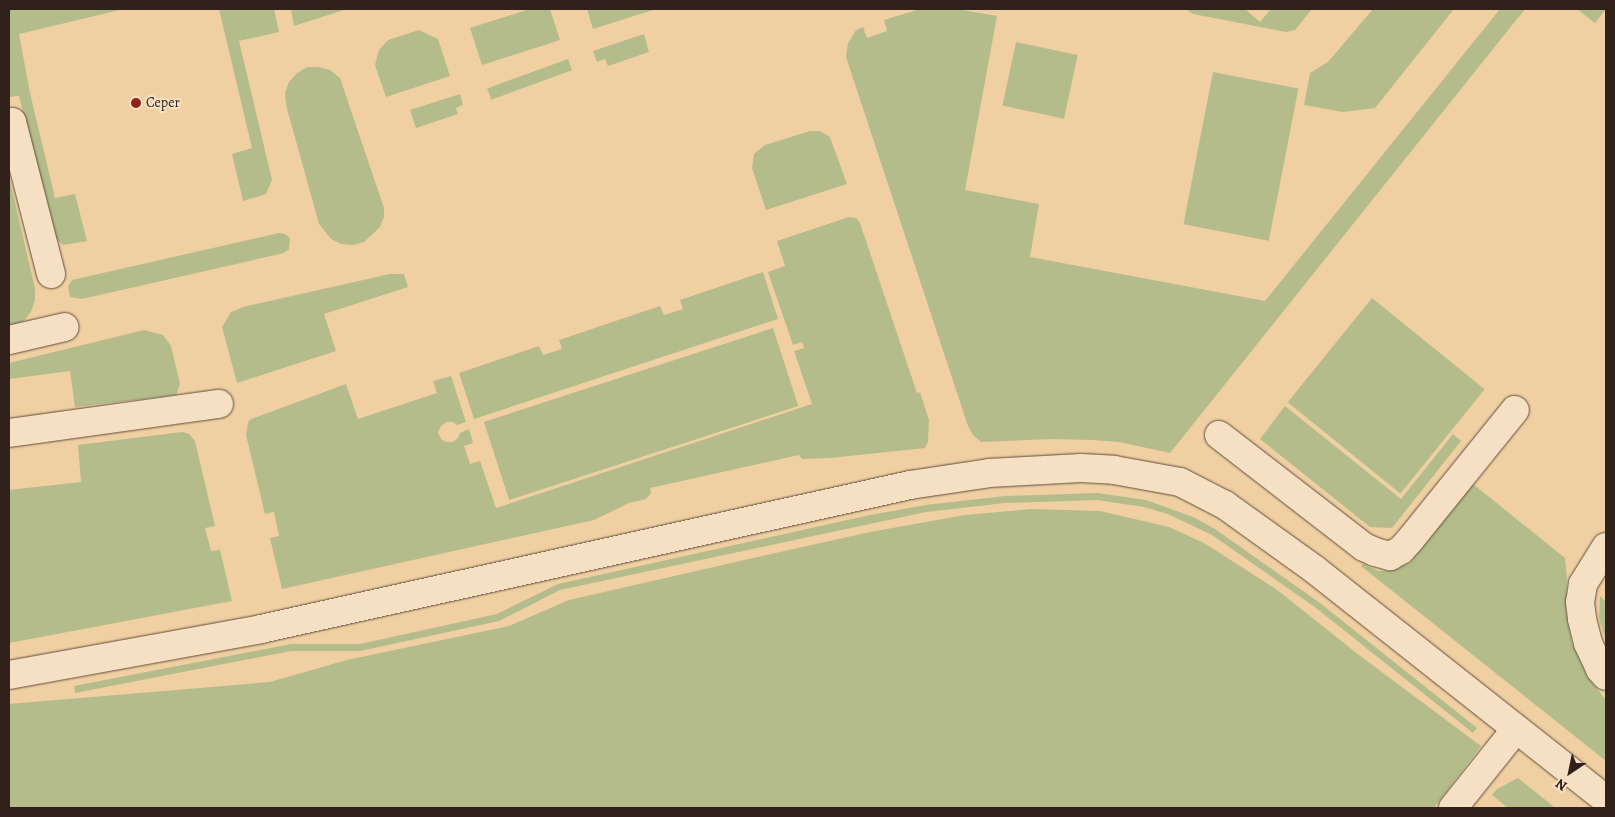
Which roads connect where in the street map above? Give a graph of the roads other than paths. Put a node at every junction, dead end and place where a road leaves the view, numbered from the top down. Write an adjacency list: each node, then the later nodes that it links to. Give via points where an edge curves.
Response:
1 (9, 122): 2 (street, via 12,122)
2 (51, 274)
3 (65, 327): 4 (street)
4 (9, 340)
5 (219, 404): 7 (street)
6 (1515, 410): 8 (street, via 1410,540 1390,556 1364,547)
7 (9, 433)
8 (1218, 435)
9 (1606, 547): 11 (street, via 1583,584 1580,602 1588,643)
10 (9, 675): 12 (street, via 261,629 910,485 989,473 1081,468 1114,470 1180,482 1225,505 1306,563)
11 (1606, 676)
12 (1516, 729): 13 (street); 14 (street)
13 (1606, 800)
14 (1453, 808)

